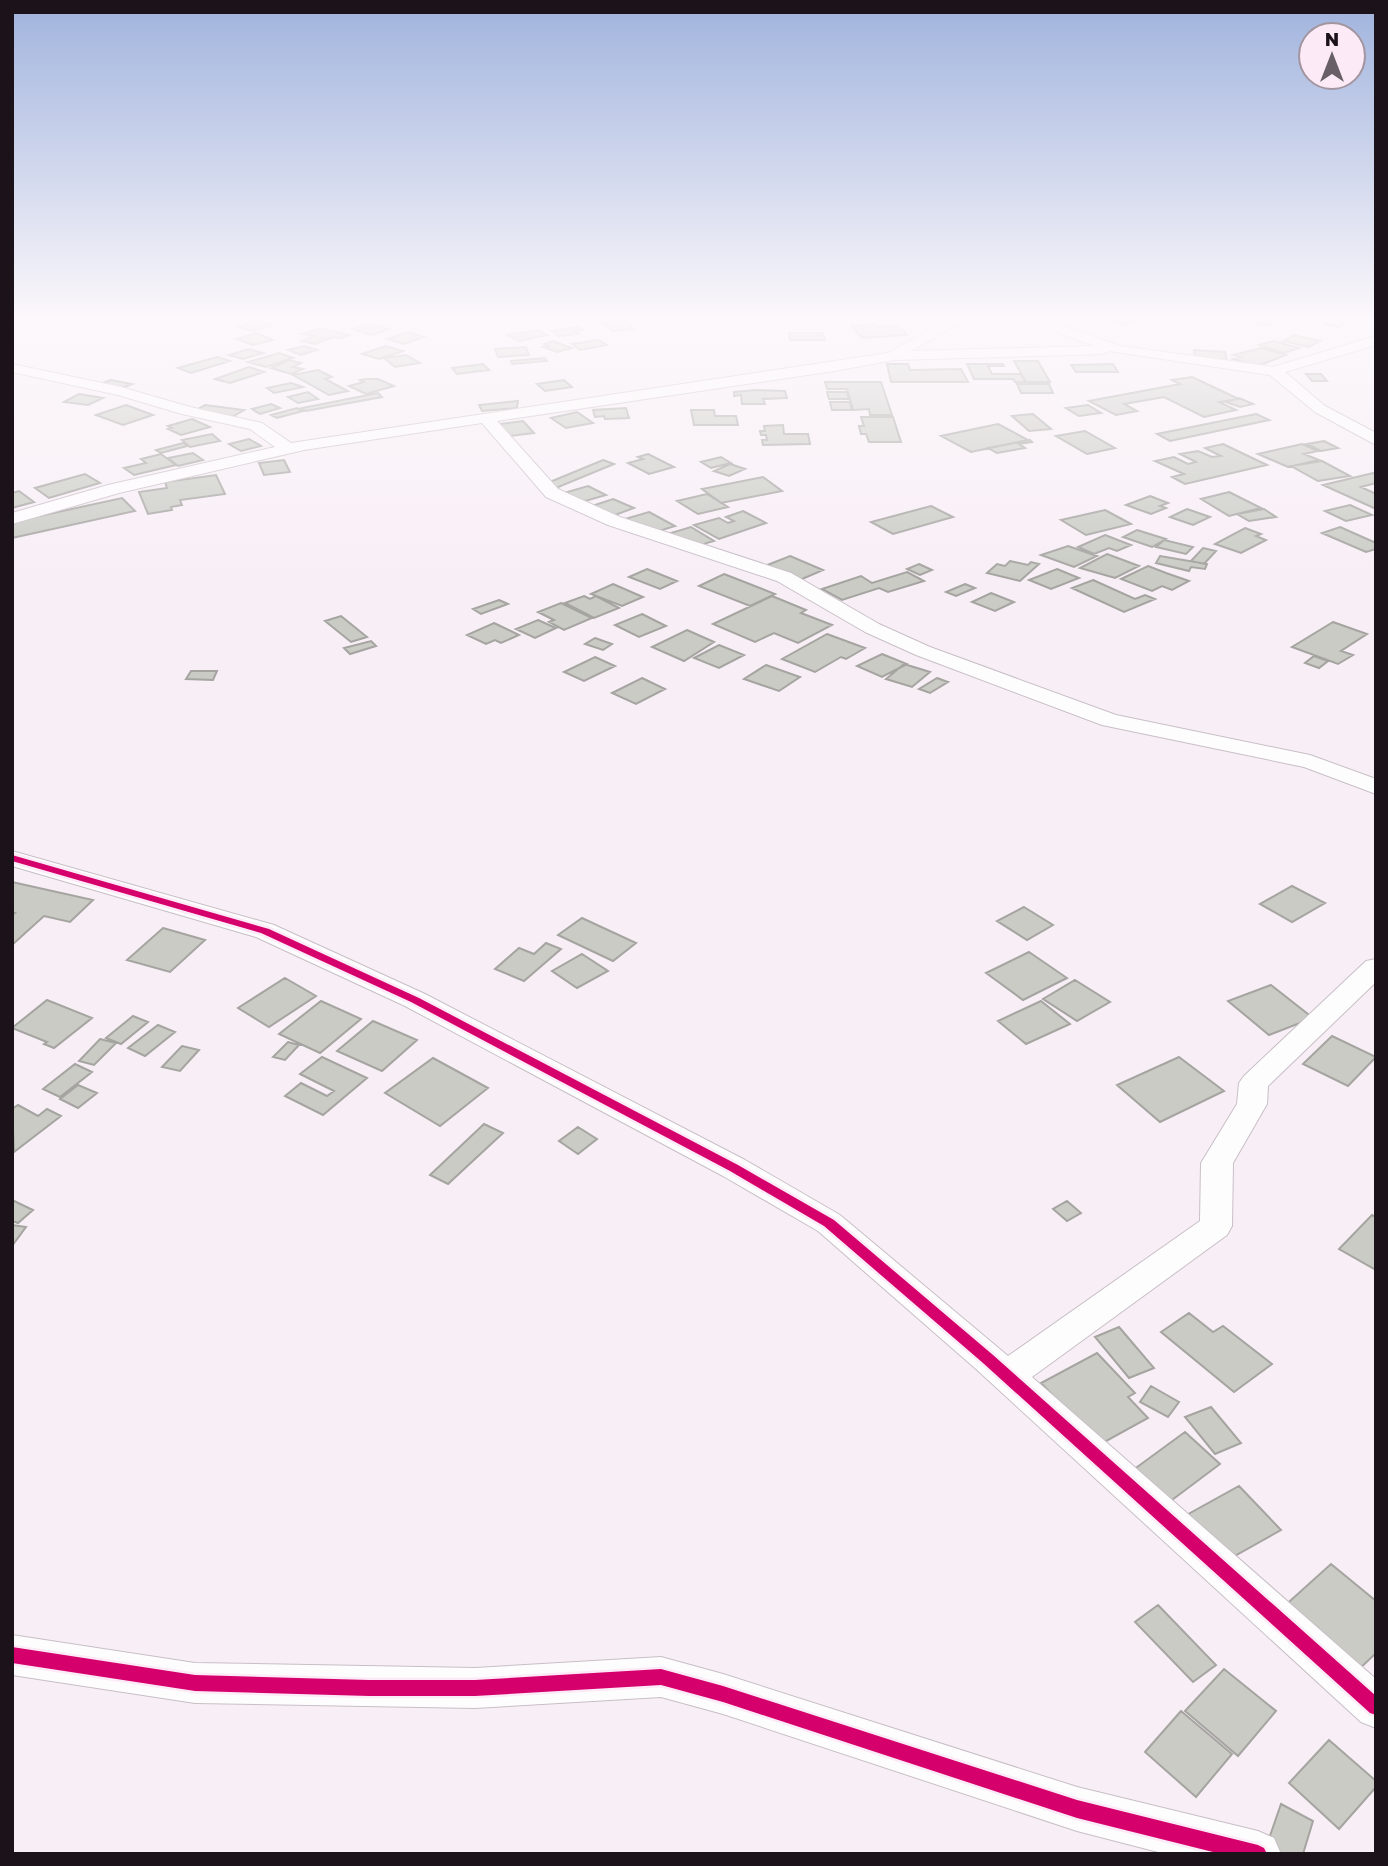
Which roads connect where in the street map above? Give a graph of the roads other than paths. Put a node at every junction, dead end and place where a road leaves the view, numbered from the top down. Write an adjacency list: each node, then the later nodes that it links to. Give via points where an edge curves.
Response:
1 (164, 404): 6 (street, via 256,426)
2 (581, 404): 4 (street)
3 (1314, 404): 5 (street)
4 (486, 418): 6 (street); 8 (street, via 552,493 614,520 784,577 872,628 923,651 1110,720 1310,762)
5 (1376, 440)
6 (289, 449): 7 (street, via 114,489)
7 (12, 519)
8 (1376, 787)
9 (12, 858): 11 (street, via 265,931 415,1000 829,1223)
10 (1376, 967): 11 (street, via 1254,1083 1252,1104 1217,1163 1216,1226)
11 (1007, 1376): 13 (street)
12 (12, 1656): 14 (street, via 195,1683 475,1688 660,1677 1077,1809)
13 (1376, 1706)
14 (1258, 1854)

